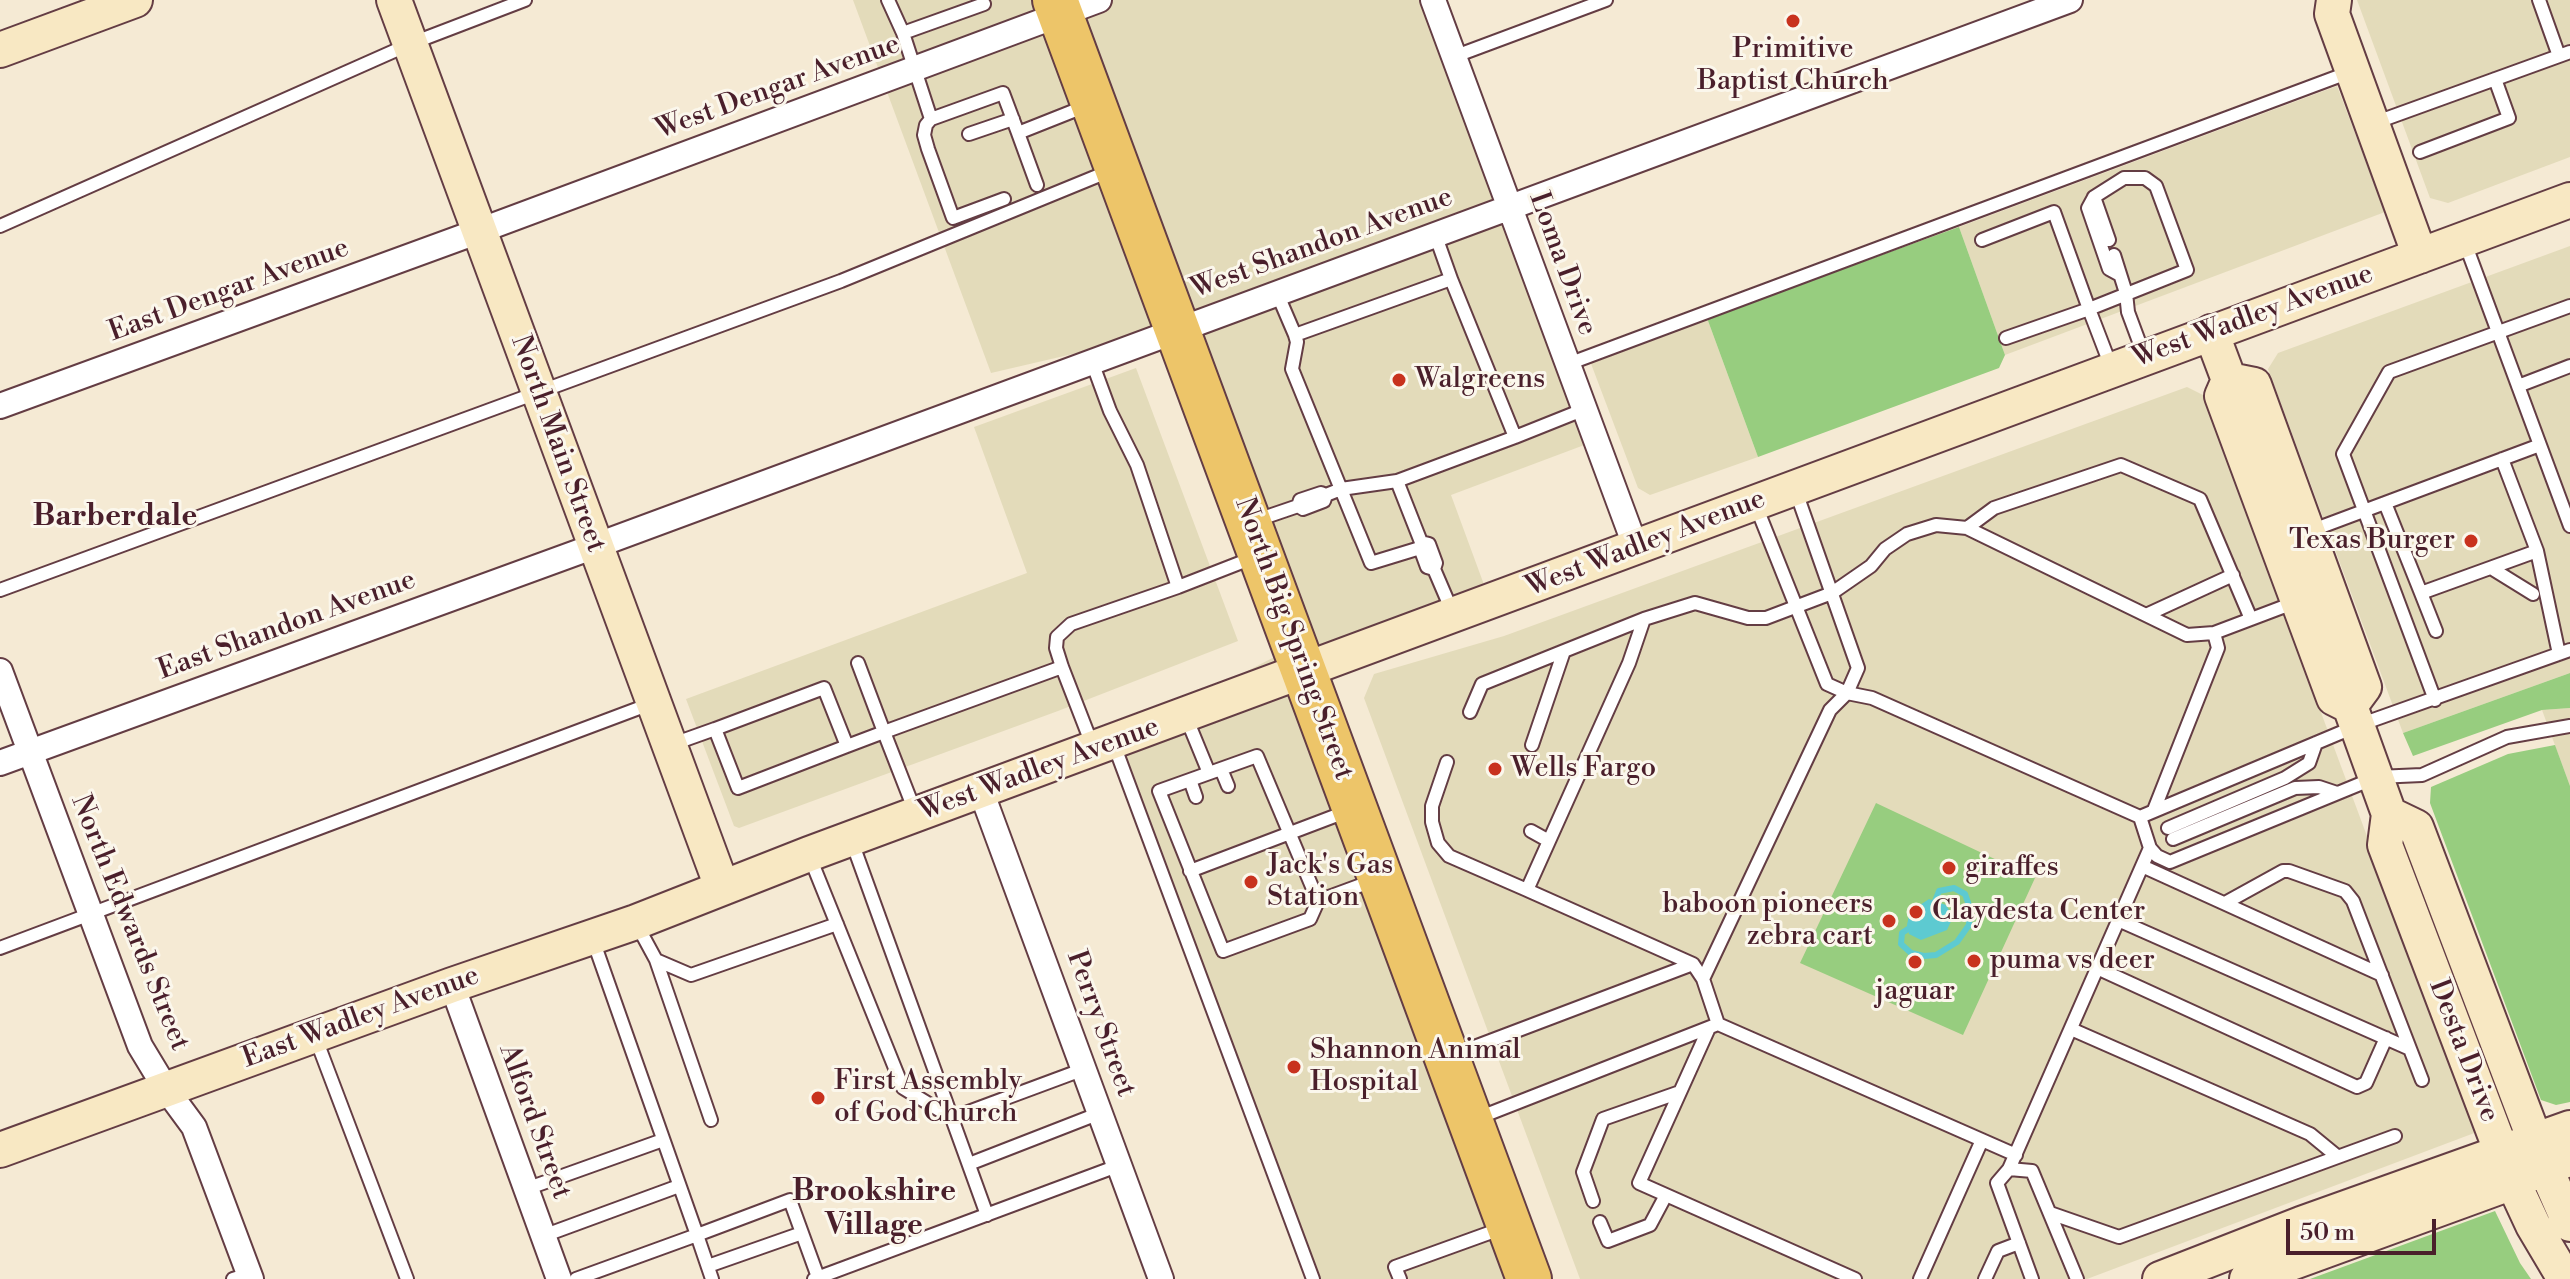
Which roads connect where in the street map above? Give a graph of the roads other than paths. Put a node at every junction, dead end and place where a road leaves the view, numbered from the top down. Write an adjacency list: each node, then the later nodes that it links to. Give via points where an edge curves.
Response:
1 (135, 0): 14 (street)
2 (394, 0): 13 (street, North Main Street)
3 (525, 0): 13 (lane)
4 (888, 0): 12 (lane)
5 (1433, 0): 16 (street, Loma Drive)
6 (1606, 0): 16 (lane)
7 (2070, 0): 34 (street, West Shandon Avenue)
8 (2334, 0): 18 (street, via 2332,14)
9 (2539, 0): 15 (lane)
10 (984, 4): 12 (lane)
11 (1071, 5): 17 (street, West Dengar Avenue); 20 (highway, North Big Spring Street)
12 (903, 33): 17 (lane)
13 (410, 44): 35 (lane); 36 (street, North Main Street)
14 (0, 50)
15 (2565, 54): 19 (lane)
16 (1453, 57): 34 (street, Loma Drive)
17 (914, 69): 21 (lane); 36 (street, West Dengar Avenue)
18 (2353, 71): 23 (street); 56 (lane)
19 (2495, 79): 23 (lane); 28 (lane, via 2509,118)
20 (1093, 103): 24 (lane); 29 (highway, North Big Spring Street)
21 (931, 119): 22 (lane, via 1003,93); 27 (lane, via 924,135)
22 (1013, 119): 24 (lane); 25 (lane)
23 (2372, 124): 42 (street)
24 (1018, 133): 30 (lane)
25 (969, 134)
26 (942, 144): 27 (lane)
27 (928, 149): 32 (lane, via 953,218)
28 (2420, 152)
29 (1117, 168): 49 (highway, North Big Spring Street); 61 (lane, via 841,281)
30 (1037, 185)
31 (2094, 197): 39 (lane); 43 (lane, via 2088,208 2109,269); 46 (lane, via 2124,178 2145,178 2156,186 2187,270)
32 (1004, 199)
33 (2570, 200): 40 (street, West Wadley Avenue)
34 (1509, 207): 37 (street, West Shandon Avenue); 56 (street, Loma Drive)
35 (0, 226)
36 (479, 231): 61 (street, North Main Street); 62 (street, East Dengar Avenue)
37 (1435, 234): 44 (lane); 45 (street, West Shandon Avenue)
38 (1982, 240): 48 (lane, via 2054,212)
39 (2109, 240)
40 (2464, 240): 42 (street, West Wadley Avenue); 51 (lane)
41 (2114, 255): 43 (lane)
42 (2420, 256): 50 (street, West Wadley Avenue)
43 (2120, 275): 46 (lane)
44 (1451, 279): 52 (lane); 64 (lane)
45 (1277, 293): 49 (street, West Shandon Avenue); 52 (lane)
46 (2126, 293): 48 (lane); 54 (lane)
47 (2570, 306): 51 (lane)
48 (2089, 309): 53 (lane); 58 (lane)
49 (1176, 330): 55 (street, West Shandon Avenue); 77 (highway, North Big Spring Street)
50 (2211, 332): 54 (street, West Wadley Avenue); 59 (street, Desta Drive)
51 (2499, 334): 60 (lane); 73 (lane, via 2389,372 2343,454)
52 (1295, 335): 69 (lane, via 1292,369)
53 (2006, 338)
54 (2145, 358): 58 (street, West Wadley Avenue)
55 (1092, 362): 79 (street, West Shandon Avenue); 84 (lane, via 1137,465)
56 (1568, 364): 63 (street, Loma Drive)
57 (2570, 366): 60 (lane)
58 (2112, 369): 68 (street, West Wadley Avenue)
59 (2229, 380): 76 (street, via 2254,385); 89 (street, Desta Drive, via 2222,396)
60 (2518, 386): 65 (lane)
61 (538, 392): 79 (street, North Main Street); 85 (lane)
62 (0, 406)
63 (1585, 409): 64 (lane); 80 (street, Loma Drive)
64 (1515, 437): 67 (lane)
65 (2540, 445): 66 (lane); 70 (lane)
66 (2502, 459): 72 (lane); 81 (lane)
67 (1397, 481): 69 (lane); 78 (lane)
68 (1795, 488): 71 (street, West Wadley Avenue); 86 (lane)
69 (1341, 489): 77 (lane, via 1300,500); 78 (lane, via 1371,563)
70 (2565, 496): 74 (lane)
71 (1755, 503): 80 (street, West Wadley Avenue); 90 (lane)
72 (2385, 503): 73 (lane); 87 (lane)
73 (2364, 511): 76 (lane); 104 (lane)
74 (2570, 525)
75 (1967, 528): 83 (lane, via 1994,508 2121,465 2200,499); 86 (lane, via 1936,525 1907,534); 91 (lane)
76 (2307, 532): 107 (street, via 2364,687)
77 (1256, 539): 84 (lane); 102 (highway, North Big Spring Street)
78 (1420, 545): 92 (lane, via 1429,544)
79 (595, 546): 105 (street, North Main Street); 117 (street, East Shandon Avenue)
80 (1636, 548): 92 (street, West Wadley Avenue)
81 (2537, 551): 82 (lane); 98 (lane)
82 (2491, 568): 87 (lane); 88 (lane)
83 (2233, 575): 91 (lane); 94 (lane)
84 (1178, 587): 100 (lane, via 1071,624 1057,637)
85 (0, 590)
86 (1832, 593): 90 (lane); 103 (lane, via 1858,668)
87 (2421, 593): 95 (lane)
88 (2533, 594)
89 (2298, 601): 94 (lane); 107 (street, Desta Drive, via 2334,698)
90 (1795, 605): 93 (lane, via 1766,618 1748,618 1695,603); 103 (lane, via 1827,684)
91 (2146, 615): 96 (lane, via 2187,635)
92 (1454, 616): 102 (street, West Wadley Avenue)
93 (1644, 619): 97 (lane); 137 (lane)
94 (2251, 619): 96 (lane)
95 (2436, 631)
96 (2214, 633): 130 (lane, via 2218,648)
97 (1564, 651): 106 (lane, via 1482,684); 113 (lane)
98 (2565, 652): 104 (lane)
99 (858, 663): 111 (lane)
100 (1062, 667): 111 (lane); 116 (lane)
101 (0, 671): 117 (street, North Edwards Street)
102 (1306, 671): 108 (street, West Wadley Avenue); 129 (highway, North Big Spring Street)
103 (1847, 693): 133 (lane, via 1872,698); 159 (lane, via 1830,710)
104 (2435, 700): 107 (lane)
105 (653, 703): 114 (street, North Main Street); 149 (lane)
106 (1470, 712)
107 (2354, 715): 112 (lane); 122 (street, Desta Drive)
108 (1186, 716): 116 (street, West Wadley Avenue); 121 (lane)
109 (2570, 726): 122 (lane, via 2507,737 2422,775)
110 (715, 729): 114 (lane); 115 (lane, via 824,688); 115 (lane, via 738,788)
111 (884, 732): 115 (lane); 132 (lane)
112 (2316, 743): 120 (lane); 130 (lane)
113 (1532, 745)
114 (669, 746): 145 (street, North Main Street)
115 (847, 746)
116 (1103, 746): 126 (street, West Wadley Avenue); 207 (lane)
117 (30, 752): 119 (street, East Shandon Avenue); 149 (street, North Edwards Street)
118 (1447, 762): 146 (lane, via 1432,806 1438,843 1449,856)
119 (0, 763)
120 (2309, 763): 125 (lane); 125 (lane, via 2170,833 2295,788)
121 (1215, 771): 123 (lane); 124 (lane); 135 (lane, via 1257,756)
122 (2377, 777): 127 (lane); 131 (street, Desta Drive)
123 (1190, 780): 128 (lane); 143 (lane, via 1159,791)
124 (1228, 786)
125 (2319, 787): 127 (lane)
126 (981, 791): 132 (street, West Wadley Avenue); 167 (street, Perry Street)
127 (2337, 793): 139 (lane, via 2170,862)
128 (1196, 797)
129 (1356, 808): 135 (lane); 144 (highway, North Big Spring Street)
130 (2154, 810): 133 (lane)
131 (2389, 814): 181 (street, Desta Drive, via 2416,827); 185 (street, Desta Drive, via 2385,845)
132 (916, 815): 136 (street, West Wadley Avenue)
133 (2140, 817): 139 (lane)
134 (1531, 831): 137 (lane)
135 (1290, 834): 141 (lane, via 1251,842); 147 (lane)
136 (851, 839): 140 (street, West Wadley Avenue); 172 (lane)
137 (1549, 841): 146 (lane)
138 (1216, 847): 141 (lane)
139 (2150, 848): 142 (lane)
140 (809, 854): 145 (street, West Wadley Avenue); 152 (lane)
141 (1221, 860): 143 (lane)
142 (2142, 866): 148 (lane); 150 (lane)
143 (1190, 871): 147 (lane, via 1223,951 1310,919)
144 (1381, 877): 147 (lane); 166 (highway, North Big Spring Street)
145 (722, 887): 151 (street, East Wadley Avenue)
146 (1527, 890): 156 (lane)
147 (1318, 901)
148 (2225, 903): 158 (lane); 158 (lane, via 2283,871 2345,891)
149 (91, 914): 154 (lane); 169 (street, North Edwards Street, via 140,1046)
150 (2118, 920): 157 (lane); 164 (lane)
151 (636, 922): 153 (street, East Wadley Avenue); 155 (lane)
152 (837, 924): 155 (lane, via 691,975); 172 (lane, via 903,1088)
153 (592, 937): 160 (street, East Wadley Avenue); 177 (lane)
154 (0, 948)
155 (656, 960): 173 (lane)
156 (1693, 964): 159 (lane); 166 (lane)
157 (2097, 968): 162 (lane); 164 (lane, via 2357,1087 2366,1083)
158 (2382, 975): 165 (lane)
159 (1703, 979): 161 (lane)
160 (452, 985): 163 (street, East Wadley Avenue); 188 (street, Alford Street)
161 (1713, 1026): 170 (lane); 174 (lane); 178 (lane)
162 (2071, 1029): 180 (lane); 182 (lane, via 2310,1134)
163 (315, 1035): 169 (street, East Wadley Avenue); 203 (lane)
164 (2386, 1038): 165 (lane)
165 (2410, 1049): 168 (lane)
166 (1448, 1057): 174 (highway, North Big Spring Street)
167 (1084, 1069): 171 (street, Perry Street); 172 (lane)
168 (2422, 1080)
169 (166, 1089): 179 (street, East Wadley Avenue); 201 (street, North Edwards Street, via 194,1127)
170 (1680, 1092): 189 (lane, via 1639,1183); 190 (lane, via 1603,1119 1583,1172)
171 (1100, 1113): 183 (lane); 184 (street, Perry Street)
172 (952, 1118): 183 (lane)
173 (711, 1120)
174 (1471, 1120): 195 (highway, North Big Spring Street)
175 (2570, 1128): 181 (street)
176 (2395, 1136): 182 (lane)
177 (663, 1140): 187 (lane); 188 (lane)
178 (1982, 1140): 180 (lane); 211 (lane)
179 (0, 1150)
180 (2016, 1155): 186 (lane)
181 (2550, 1155): 185 (street); 194 (street, Desta Drive)
182 (2338, 1157): 191 (lane, via 2119,1237)
183 (969, 1164): 192 (lane)
184 (1120, 1165): 192 (lane); 206 (street, Perry Street)
185 (2507, 1167): 215 (street, via 2301,1224); 216 (street); 217 (street, Desta Drive)
186 (2009, 1169): 191 (lane, via 2032,1171); 199 (lane, via 1997,1183)
187 (679, 1186): 197 (lane); 198 (lane)
188 (526, 1189): 198 (street, Alford Street)
189 (1666, 1195): 193 (lane, via 1650,1225 1608,1241); 210 (lane)
190 (1593, 1201)
191 (2050, 1213): 214 (lane)
192 (987, 1215): 202 (lane)
193 (1600, 1222)
194 (2570, 1224)
195 (1510, 1225): 208 (lane, via 1395,1267); 209 (highway, North Big Spring Street)
196 (802, 1233): 197 (lane, via 790,1200); 200 (lane); 202 (lane)
197 (697, 1235): 200 (lane); 205 (lane)
198 (543, 1236): 204 (street, Alford Street)
199 (2019, 1243): 212 (lane, via 1998,1251); 213 (lane)
200 (710, 1273)
201 (244, 1277)
202 (816, 1278)
203 (407, 1279)
204 (559, 1279)
205 (576, 1279)
206 (1161, 1279)
207 (1313, 1279)
208 (1400, 1279)
209 (1529, 1279)
210 (1855, 1279)
211 (1920, 1279)
212 (1985, 1279)
213 (2032, 1279)
214 (2077, 1279)
215 (2160, 1279)
216 (2247, 1279)
217 (2565, 1279)

